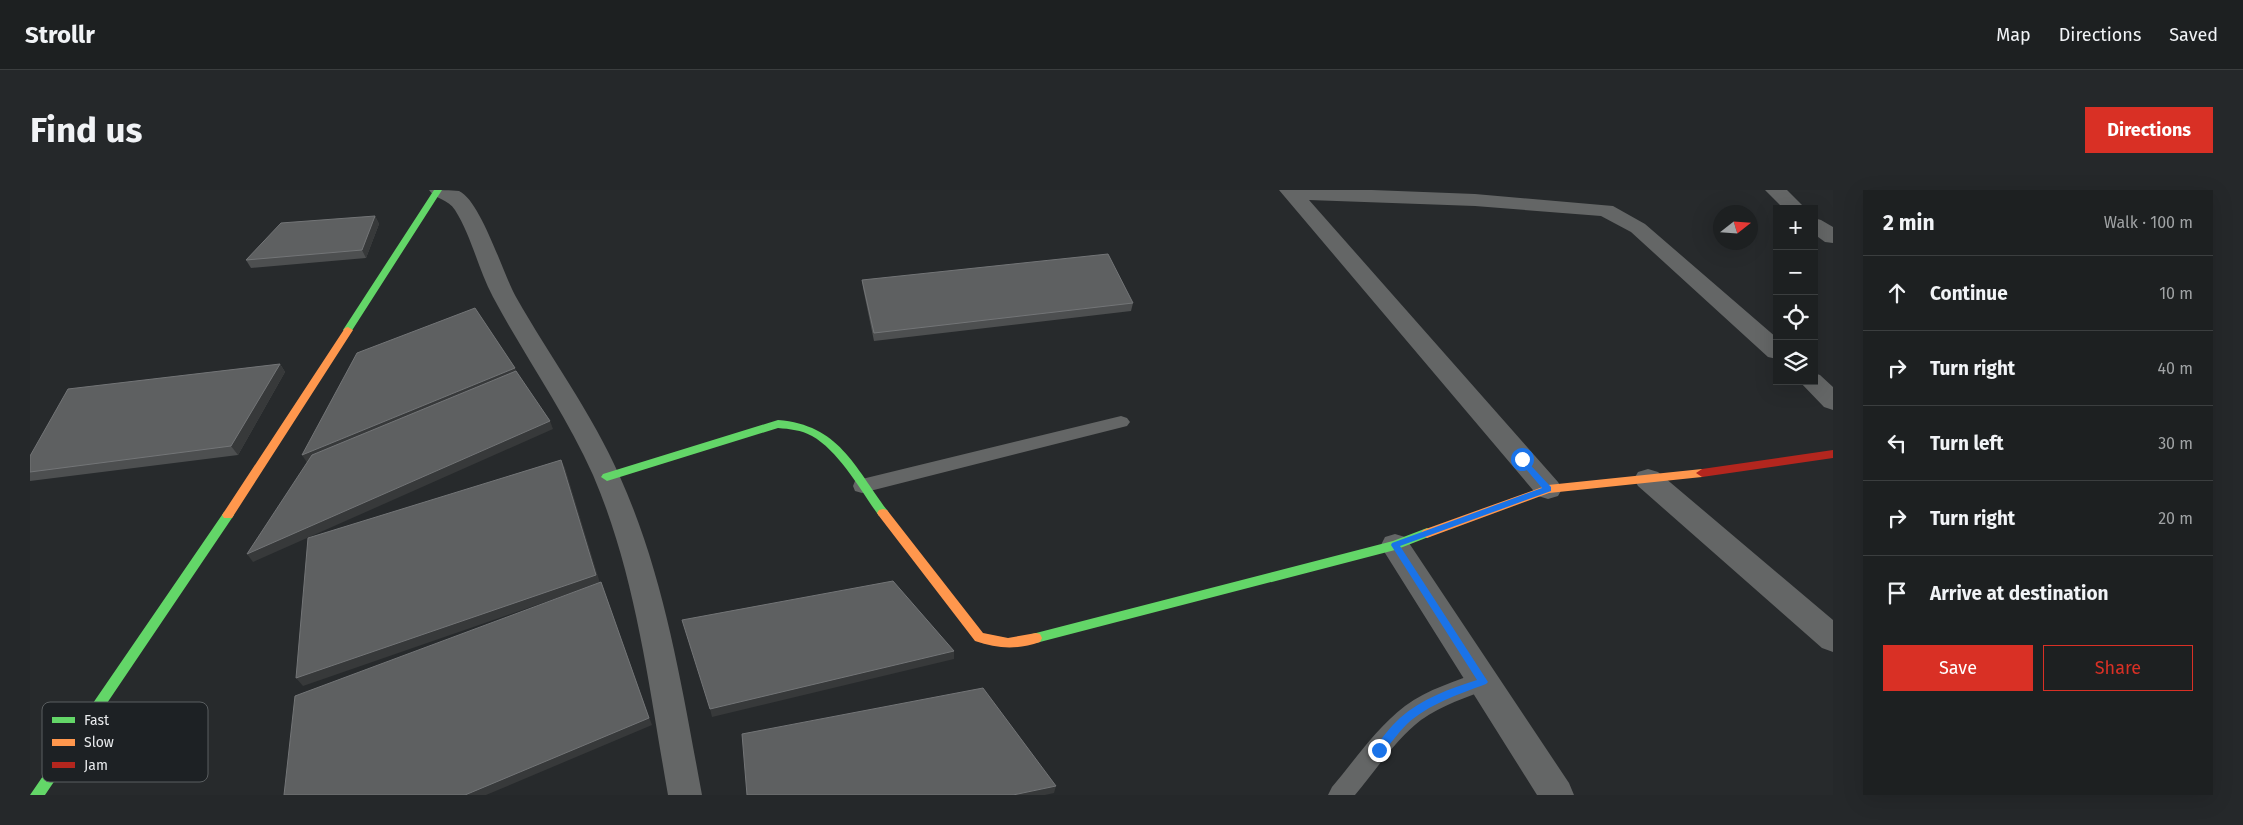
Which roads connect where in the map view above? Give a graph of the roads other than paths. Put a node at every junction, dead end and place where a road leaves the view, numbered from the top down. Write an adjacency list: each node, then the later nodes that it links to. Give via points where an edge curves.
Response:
1 (438, 190): 13 (street, via 456,198 467,211 502,294); 20 (street, via 241,496)
2 (1775, 190): 5 (street)
3 (1290, 191): 4 (street); 16 (street)
4 (1472, 195): 8 (street, via 1606,210 1638,228)
5 (1792, 205)
6 (1818, 227): 7 (street)
7 (1833, 237)
8 (1773, 347)
9 (1815, 385): 10 (street)
10 (1833, 401)
11 (1121, 422): 15 (lane)
12 (1833, 454): 14 (street)
13 (607, 477): 15 (street, via 778,424 803,427 823,438); 23 (street, via 636,556 652,621)
14 (1648, 479): 16 (street); 18 (street)
15 (862, 486): 17 (street, via 978,637 1009,645)
16 (1548, 489): 17 (street)
17 (1395, 545): 19 (street)
18 (1833, 639)
19 (1483, 682): 24 (lane, via 1442,698 1404,720); 25 (street)
20 (100, 702)
21 (46, 782): 22 (street)
22 (37, 795)
23 (685, 795)
24 (1340, 795)
25 (1557, 795)

